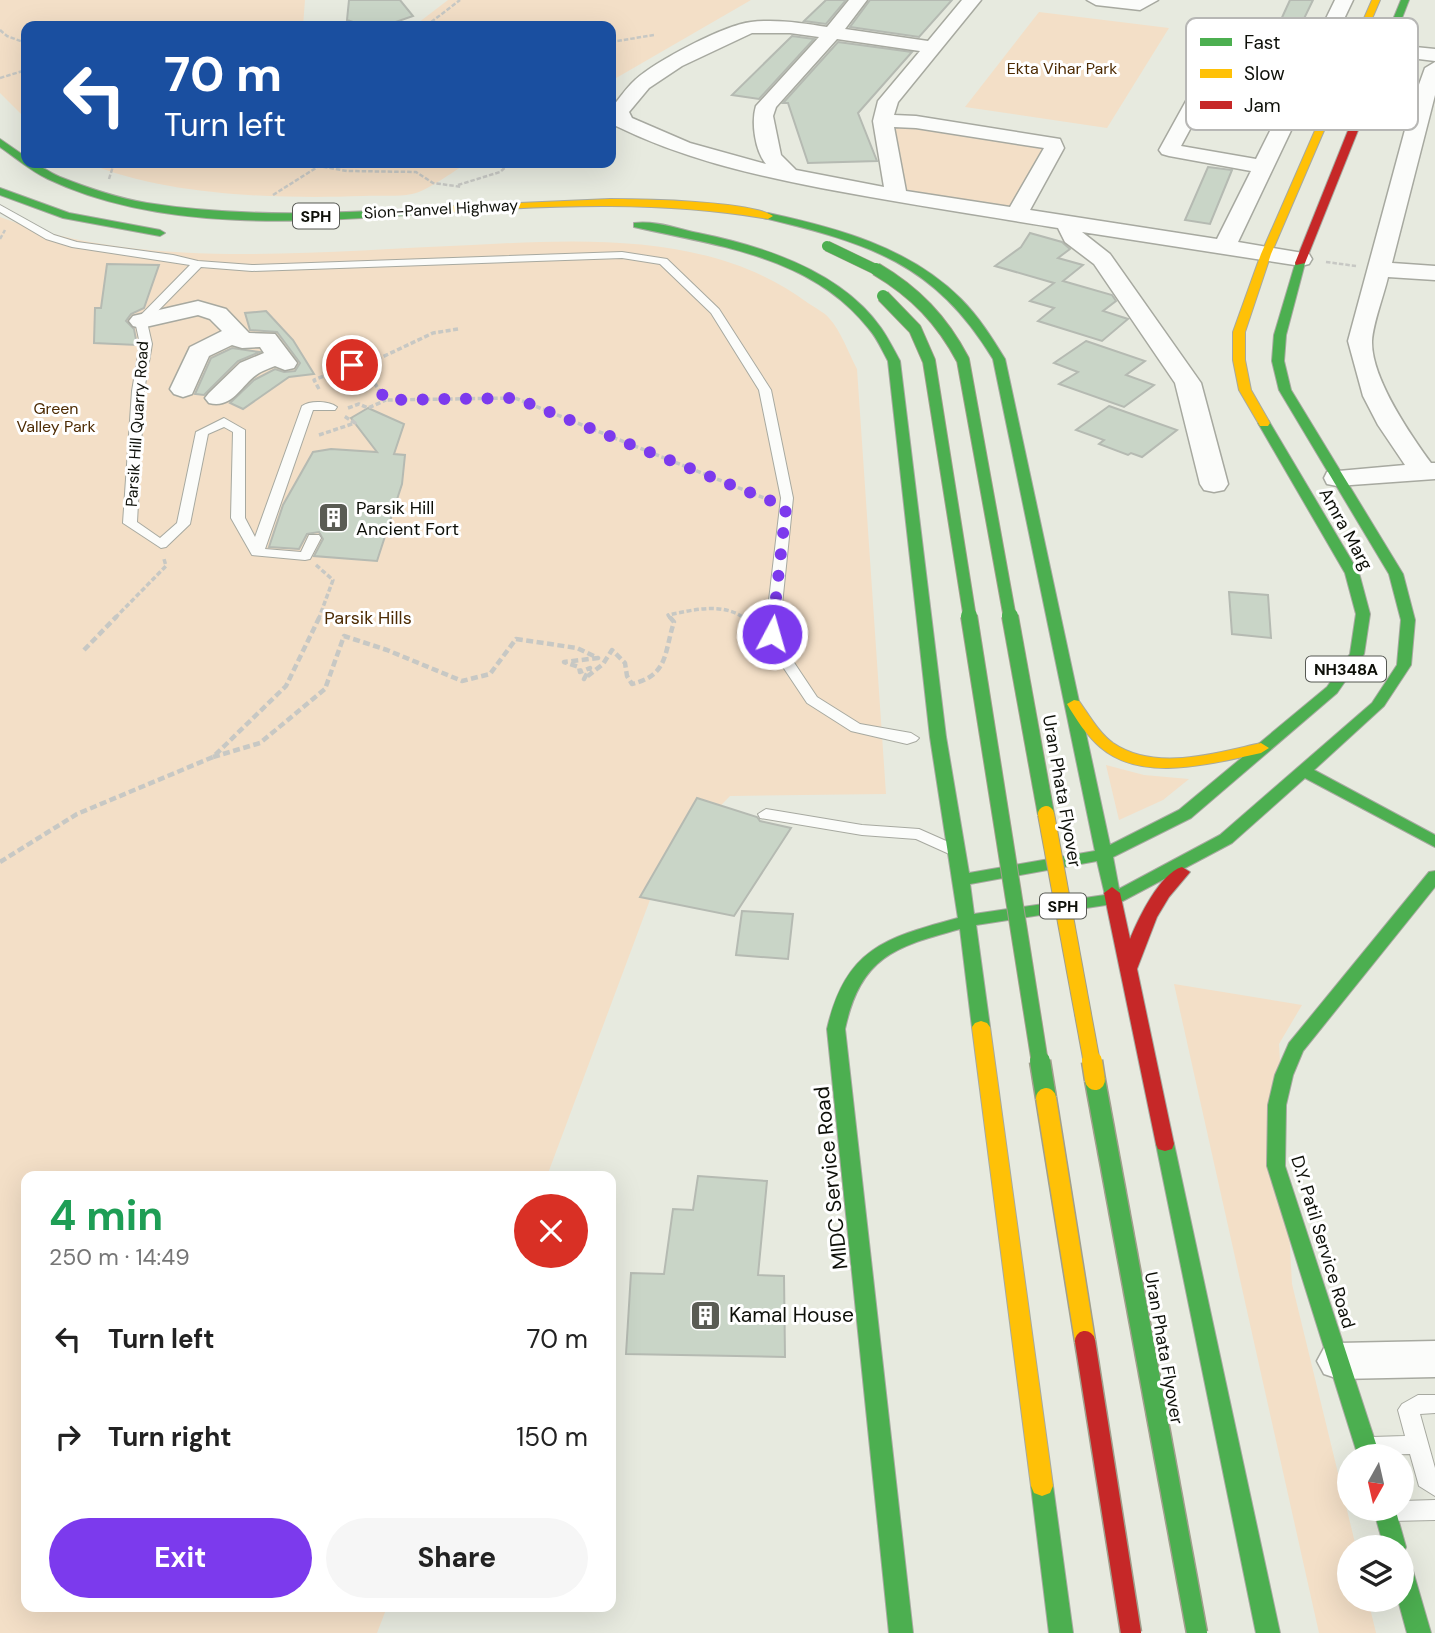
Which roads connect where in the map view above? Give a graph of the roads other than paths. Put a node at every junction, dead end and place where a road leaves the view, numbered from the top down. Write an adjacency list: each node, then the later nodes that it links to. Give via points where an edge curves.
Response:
1 (858, 0): 11 (street)
2 (972, 0): 12 (street)
3 (1096, 0): 4 (street, via 1140,5)
4 (1149, 0)
5 (1344, 0): 8 (street)
6 (1376, 0): 9 (main road, Amra Marg / NH348A)
7 (1405, 0): 10 (main road, Amra Marg / NH348A)
8 (1335, 18)
9 (1368, 18)
10 (1398, 18)
11 (832, 33): 12 (street); 24 (street, via 766,106 763,116 771,157); 24 (street, via 768,26 738,30 642,84 619,112 623,122 654,139)
12 (933, 47): 16 (street, via 888,101)
13 (1435, 68): 14 (street)
14 (1429, 105): 38 (street)
15 (1186, 117): 22 (street, via 1168,150)
16 (883, 121): 26 (street); 29 (street, via 1053,143)
17 (1281, 130): 22 (street)
18 (1320, 130): 35 (main road, Amra Marg / NH348A)
19 (1353, 130): 36 (main road, Amra Marg / NH348A)
20 (0, 142): 21 (main road, Sion-Panvel Highway / SPH)
21 (21, 161)
22 (1263, 167): 34 (street)
23 (31, 168): 27 (main road, Sion-Panvel Highway / SPH, via 77,188 199,213 310,216 579,202)
24 (789, 176): 26 (street)
25 (0, 191): 33 (main road, via 67,216)
26 (896, 196): 29 (street)
27 (647, 204): 50 (main road, via 751,213 848,236 925,273 979,322 999,359); 80 (main road, Uran Phata Flyover / SPH, bridge, via 753,221 876,267 916,295 946,326 963,360)
28 (0, 208): 37 (lane, via 50,237 76,245)
29 (1016, 215): 30 (street)
30 (1068, 223): 34 (street); 47 (street, via 1073,237 1102,259 1188,383)
31 (619, 225): 32 (main road, SPH)
32 (638, 225): 57 (main road, via 722,239 789,262 858,307 889,347 938,737); 79 (main road, SPH, bridge, via 727,235 813,257 889,300 915,329 929,361)
33 (177, 235)
34 (1223, 248): 35 (street)
35 (1266, 254): 36 (street); 52 (main road, Amra Marg / NH348A, via 1239,332 1245,390 1352,573 1363,614 1357,654 1332,690)
36 (1301, 259): 46 (main road, Amra Marg / NH348A, via 1280,335 1278,361 1285,390)
37 (198, 264): 40 (lane, Parsik Hill Quarry Road); 51 (lane, via 252,268 622,255 663,261 715,311 765,390 787,498 772,634 812,700 856,728 911,738)
38 (1377, 269): 39 (street); 45 (street, via 1360,341 1367,380 1384,418)
39 (1435, 273)
40 (141, 321): 41 (street, via 197,307 217,311); 49 (lane, Parsik Hill Quarry Road, via 146,344 138,391 130,523 161,544 183,524 202,432 224,422 239,430 238,518)
41 (236, 333): 42 (street, via 199,352); 43 (street, via 242,341 266,339 282,360 249,368)
42 (183, 389)
43 (218, 398)
44 (331, 407): 49 (lane, via 308,406)
45 (1429, 471): 46 (street)
46 (1337, 478): 53 (main road, Amra Marg / NH348A, via 1396,574 1408,620 1404,665 1377,706)
47 (1214, 484)
48 (314, 538): 49 (lane, via 305,556)
49 (257, 552)
50 (1071, 700): 52 (main road, via 1104,743 1133,758 1181,760); 58 (main road)
51 (907, 739)
52 (1261, 748): 58 (main road, Amra Marg / NH348A, via 1185,814)
53 (1304, 771): 55 (main road, Amra Marg / NH348A); 56 (main road)
54 (766, 814): 57 (lane, via 919,834)
55 (1226, 839): 62 (main road, Amra Marg / NH348A); 66 (main road, via 1176,877 1155,903 1138,934)
56 (1435, 842)
57 (958, 853): 60 (main road)
58 (1104, 855): 60 (main road, Amra Marg / NH348A); 62 (main road)
59 (1435, 876): 68 (main road, D.Y. Patil Service Road, via 1295,1048 1277,1105 1276,1166)
60 (961, 880): 61 (main road); 64 (main road)
61 (944, 900)
62 (1113, 900): 64 (main road, Amra Marg / NH348A); 66 (main road)
63 (927, 919): 65 (main road)
64 (967, 921): 65 (main road, MIDC Service Road); 78 (main road)
65 (910, 938): 77 (main road, MIDC Service Road, via 858,970 845,989 836,1029)
66 (1128, 969): 81 (main road)
67 (1435, 1359): 68 (street)
68 (1339, 1361): 70 (main road, D.Y. Patil Service Road)
69 (1435, 1404): 72 (lane, via 1418,1404 1409,1410)
70 (1366, 1444)
71 (1414, 1446): 72 (lane)
72 (1419, 1446): 73 (lane, via 1427,1479)
73 (1435, 1486)
74 (1414, 1510): 75 (lane)
75 (1435, 1510)
76 (1413, 1612): 82 (main road)
77 (901, 1633)
78 (1060, 1633)
79 (1131, 1633)
80 (1197, 1633)
81 (1268, 1633)
82 (1419, 1633)

